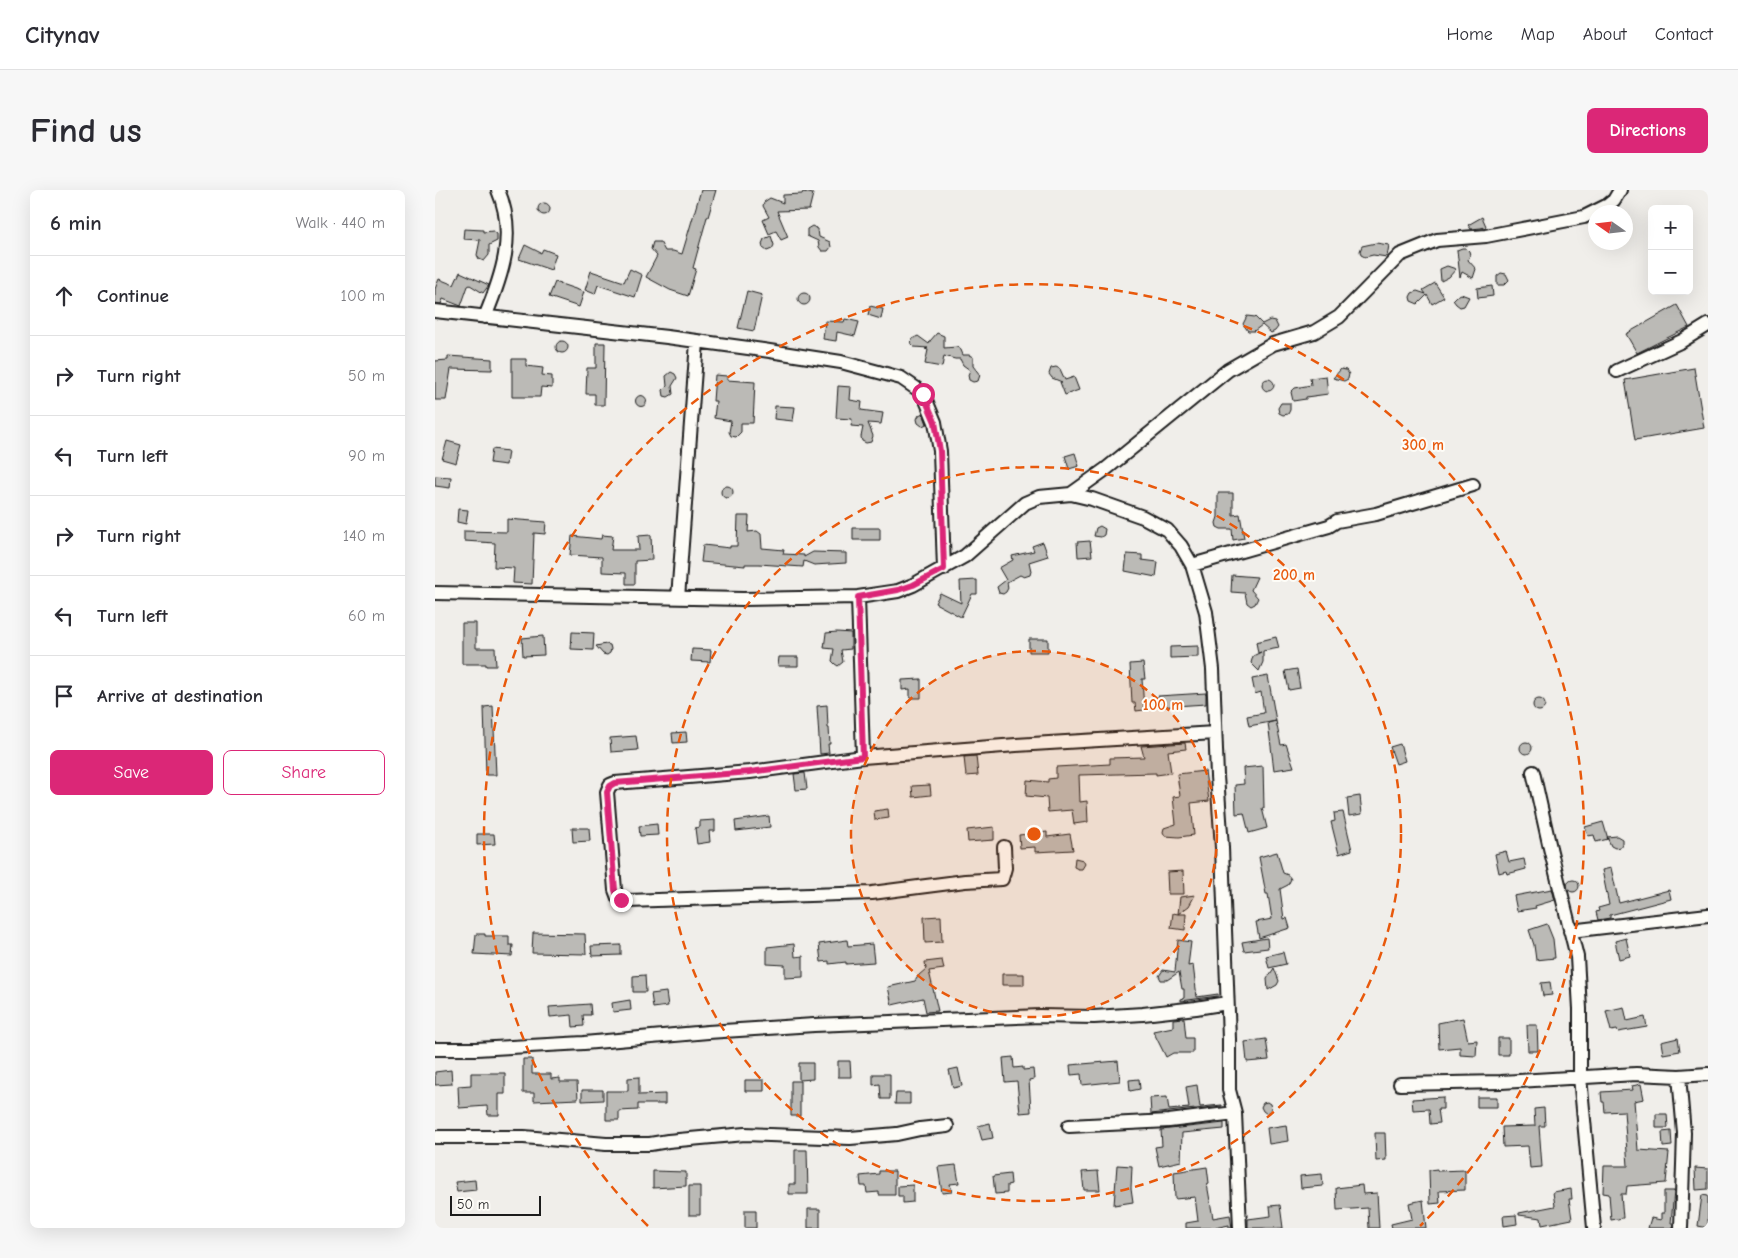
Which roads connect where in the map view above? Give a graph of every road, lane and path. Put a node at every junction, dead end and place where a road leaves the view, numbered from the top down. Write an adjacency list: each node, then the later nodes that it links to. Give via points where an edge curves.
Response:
1 (499, 190): 4 (street, via 507,216 507,248 500,280)
2 (1620, 190): 9 (street, via 1614,200 1584,217 1486,236 1437,240 1400,255 1339,317 1314,332 1273,344 1228,370)
3 (435, 311): 4 (street)
4 (485, 317): 6 (street)
5 (1708, 325): 7 (street)
6 (697, 342): 11 (street, via 841,362 901,378 923,394 935,422 940,451); 14 (street)
7 (1617, 371)
8 (1473, 485): 10 (street, via 1376,514 1337,521)
9 (1071, 494): 10 (street, via 1143,517 1167,530 1181,546); 11 (street, via 1039,497 1025,504 965,556)
10 (1191, 566): 15 (street, via 1206,612 1213,669)
11 (944, 569): 13 (street, via 898,590)
12 (435, 593): 14 (street)
13 (858, 597): 14 (street); 16 (street)
14 (678, 598)
15 (1215, 733): 16 (street); 21 (street)
16 (863, 757): 18 (street, via 750,772 615,783 607,792 618,898 627,902 872,893 1002,879)
17 (1533, 772): 20 (street)
18 (1004, 847)
19 (1708, 915): 20 (street)
20 (1570, 931): 25 (street, via 1577,957)
21 (1227, 1002): 22 (street, via 1094,1017 1040,1016 814,1025 564,1044); 27 (street, via 1229,1090)
22 (435, 1050)
23 (1708, 1074): 24 (street)
24 (1679, 1076): 25 (street); 33 (street, via 1684,1134)
25 (1580, 1077): 26 (street); 32 (street)
26 (1401, 1084)
27 (1235, 1114): 29 (street); 31 (street)
28 (947, 1126): 30 (street, via 850,1138 745,1134 650,1144 524,1137)
29 (1069, 1126)
30 (435, 1137)
31 (1240, 1228)
32 (1594, 1228)
33 (1681, 1228)

